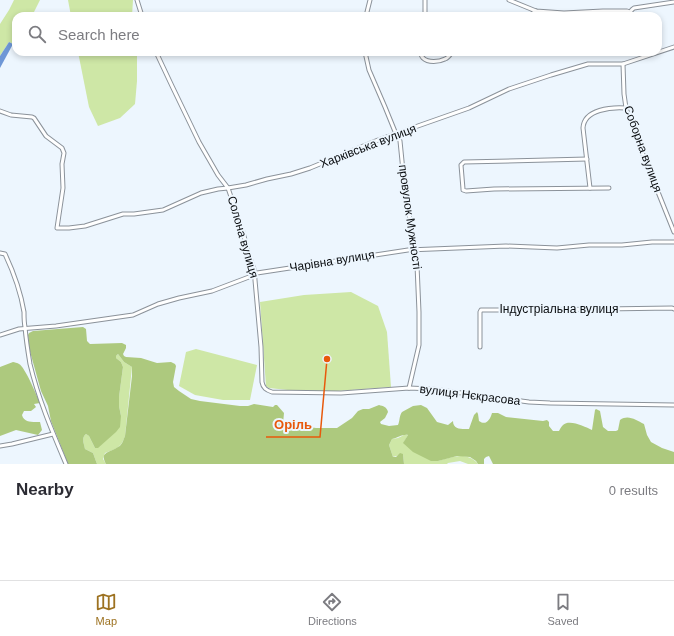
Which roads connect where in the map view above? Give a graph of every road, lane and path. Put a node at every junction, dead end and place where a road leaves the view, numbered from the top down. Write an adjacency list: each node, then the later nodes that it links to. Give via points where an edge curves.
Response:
1 (137, 0): 7 (street)
2 (370, 0): 8 (street)
3 (426, 0): 9 (street)
4 (509, 0): 6 (street)
5 (674, 2): 13 (street, via 638,7)
6 (536, 11): 10 (street)
7 (141, 12)
8 (367, 12)
9 (425, 12)
10 (550, 12)
11 (584, 12): 12 (street)
12 (628, 12)
13 (630, 12)
14 (674, 47): 15 (street, Харківська вулиця)
15 (662, 51)
16 (158, 56): 26 (street, Солона вулиця, via 198,142)
17 (366, 56): 24 (street, провулок Мужності, via 369,70)
18 (422, 56): 19 (street, via 433,61 447,59)
19 (449, 56)
20 (646, 56): 21 (street, Харківська вулиця)
21 (623, 64): 22 (street, Соборна вулиця); 24 (street, Харківська вулиця, via 588,64 558,73 509,89 470,108)
22 (626, 108): 25 (street, via 609,108 585,119 583,128); 29 (street, Соборна вулиця)
23 (0, 111): 26 (street, Харківська вулиця, via 34,118 46,136 64,151 63,188 57,228 84,226 123,214 163,210 201,193)
24 (396, 134): 26 (street, Харківська вулиця, via 310,168); 31 (street, провулок Мужності, via 400,141)
25 (588, 159): 27 (street); 27 (street, via 464,162 461,165 463,190 466,191)
26 (228, 188): 33 (street, Солона вулиця)
27 (590, 188): 28 (street)
28 (609, 188)
29 (674, 232)
30 (674, 242): 31 (street, Чарівна вулиця, via 557,248 506,246)
31 (414, 249): 33 (street, Чарівна вулиця); 38 (street, провулок Мужності, via 420,312 419,345)
32 (0, 253): 35 (street, via 5,254 12,272 24,312)
33 (255, 274): 35 (street, Чарівна вулиця, via 212,291 158,304 133,315); 39 (street, Солона вулиця, via 262,382)
34 (674, 309): 37 (street, Індустріальна вулиця, via 481,310)
35 (25, 329): 36 (street, Чарівна вулиця); 41 (street, via 36,386)
36 (0, 335)
37 (480, 347)
38 (409, 388): 39 (street, вулиця Нєкрасова, via 341,392); 40 (street, вулиця Нєкрасова, via 529,402)
39 (266, 390)
40 (674, 405)
41 (53, 434): 42 (street); 43 (street)
42 (0, 446)
43 (66, 464)

